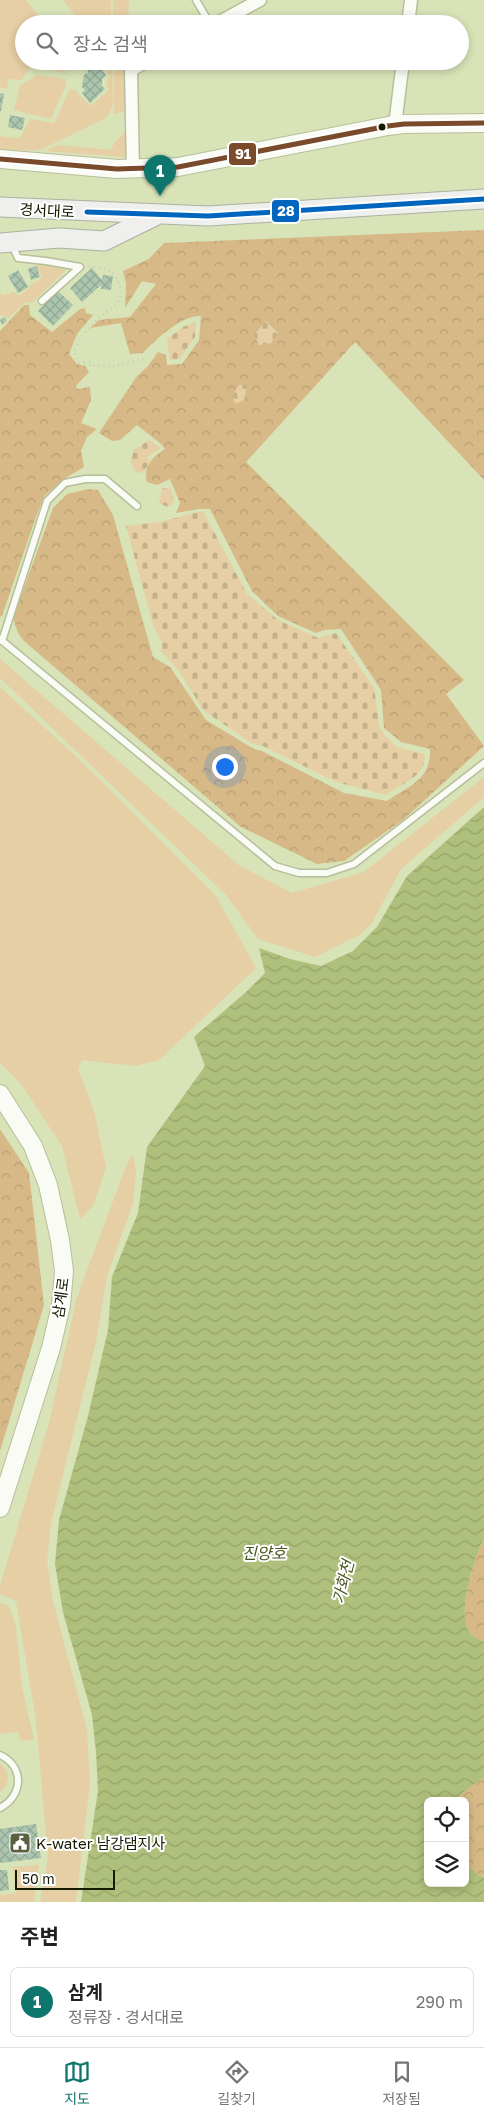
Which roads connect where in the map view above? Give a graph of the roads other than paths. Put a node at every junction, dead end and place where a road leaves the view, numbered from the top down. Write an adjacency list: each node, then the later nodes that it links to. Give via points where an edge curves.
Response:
1 (196, 0): 4 (lane)
2 (260, 0): 5 (street)
3 (411, 0): 6 (street)
4 (205, 15)
5 (232, 15)
6 (409, 15)
7 (131, 70): 12 (street)
8 (402, 70): 10 (street)
9 (484, 123): 10 (street)
10 (395, 125): 12 (street, via 178,166)
11 (0, 159): 12 (street)
12 (133, 170)
13 (484, 199): 15 (main road, 경서대로, via 208,216)
14 (4, 205): 15 (main road, 경서대로)
15 (156, 215): 16 (main road, via 104,242 59,238)
16 (5, 243): 17 (lane, via 18,258 80,267)
17 (42, 301)
18 (137, 506): 19 (lane, via 105,479 65,484 47,501)
19 (1, 640): 20 (lane, via 275,866 300,873 327,873 354,864)
20 (484, 763)
21 (0, 1094): 22 (street, 삼계로, via 33,1146 48,1185 64,1271 61,1305 51,1348)
22 (0, 1508)
23 (0, 1755): 24 (lane, via 12,1764 18,1789 8,1804)
24 (0, 1808)

